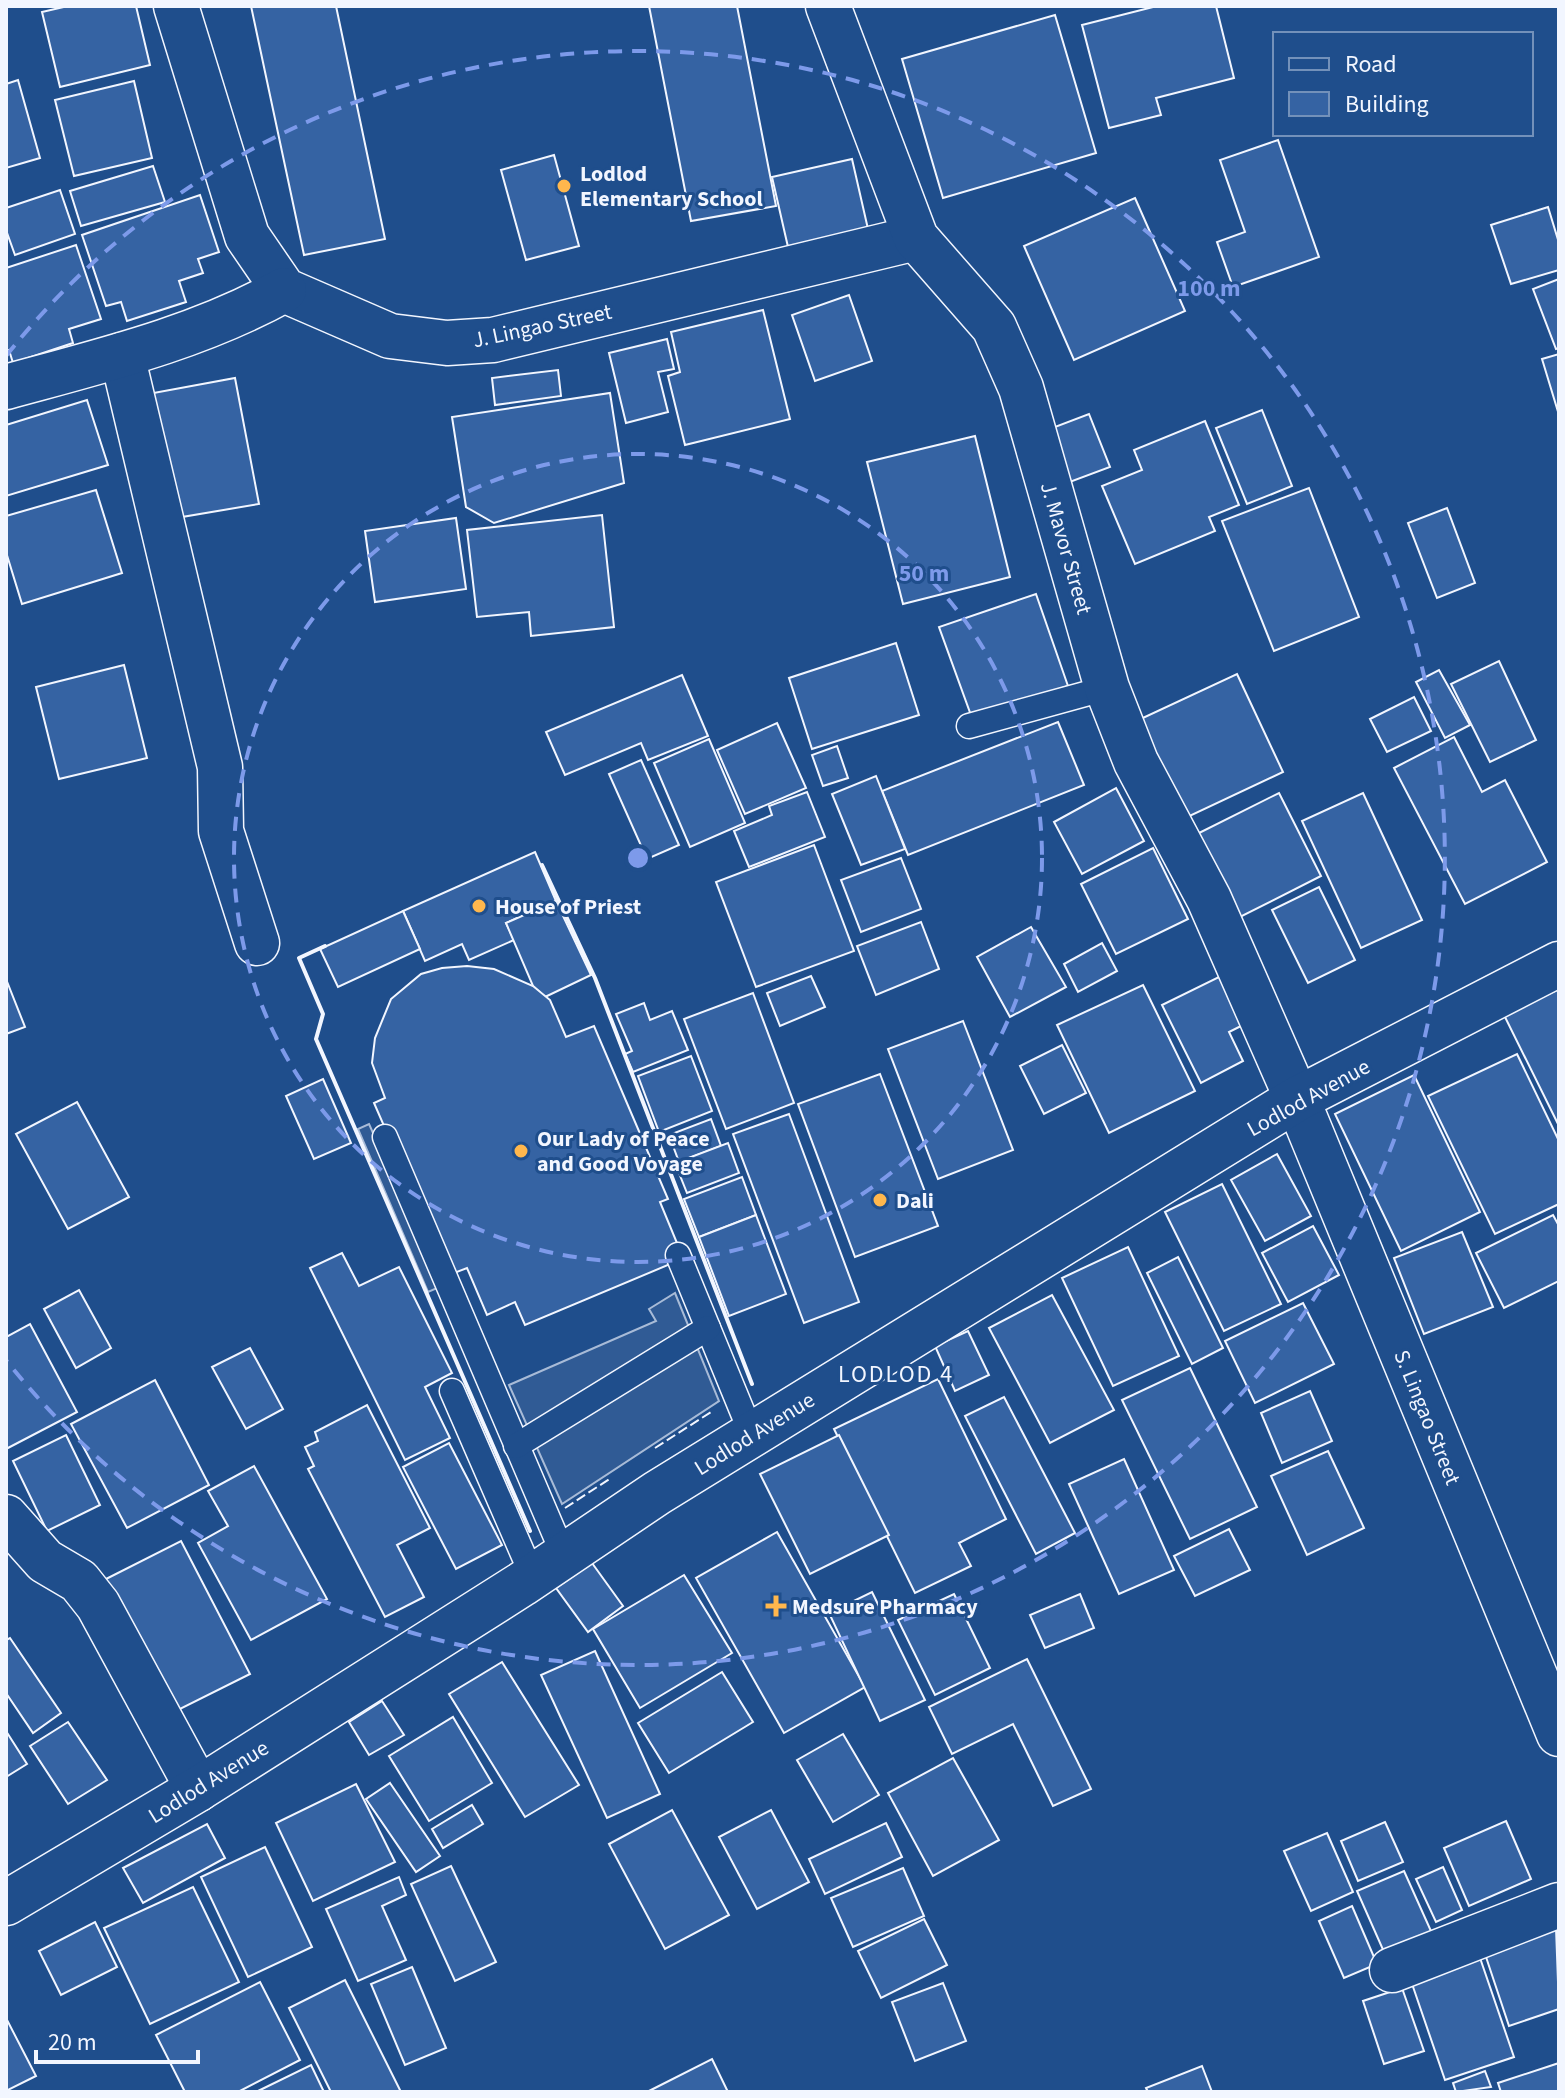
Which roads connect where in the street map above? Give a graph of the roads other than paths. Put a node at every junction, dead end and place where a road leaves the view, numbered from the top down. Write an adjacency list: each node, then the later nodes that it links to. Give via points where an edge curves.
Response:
1 (176, 6): 4 (street, via 247,236)
2 (828, 6): 3 (street, J. Mavor Street)
3 (916, 238): 4 (street, J. Lingao Street, via 493,340 447,343 390,336); 7 (street, J. Mavor Street, via 994,327 1021,388)
4 (284, 290): 5 (street, via 236,317)
5 (122, 355): 6 (street); 9 (street, via 220,767 221,831)
6 (6, 387)
7 (1107, 688): 8 (lane); 11 (street, J. Mavor Street, via 1136,762 1209,899)
8 (969, 726)
9 (257, 943)
10 (1559, 964): 11 (street, Lodlod Avenue)
11 (1297, 1099): 16 (street, Lodlod Avenue); 20 (street, S. Lingao Street)
12 (385, 1137): 17 (lane)
13 (678, 1255): 14 (lane)
14 (708, 1328): 16 (lane); 17 (lane)
15 (452, 1391): 19 (lane)
16 (752, 1435): 19 (street, Lodlod Avenue)
17 (516, 1446): 19 (lane)
18 (6, 1517): 21 (street, via 45,1561 79,1581 98,1605)
19 (548, 1566): 21 (street, Lodlod Avenue)
20 (1559, 1734)
21 (198, 1789): 22 (street, Lodlod Avenue)
22 (6, 1903)
23 (1559, 1905): 24 (street)
24 (1392, 1970)

